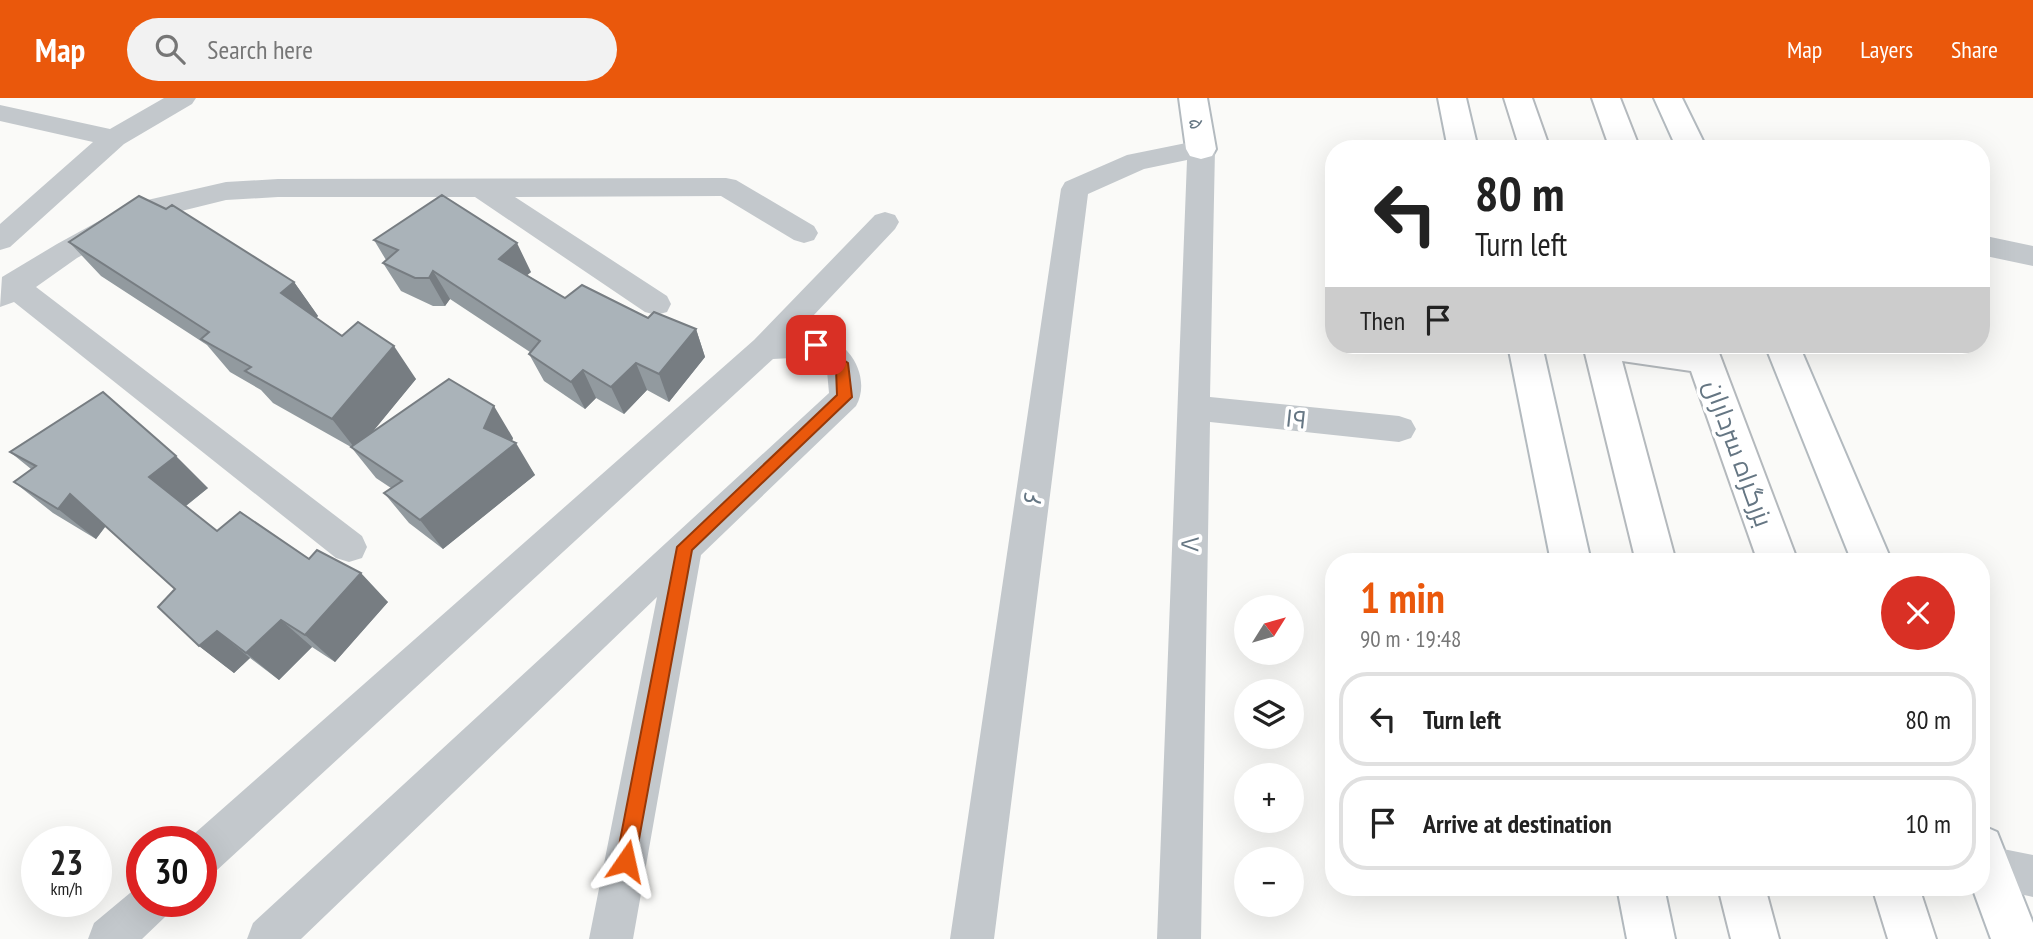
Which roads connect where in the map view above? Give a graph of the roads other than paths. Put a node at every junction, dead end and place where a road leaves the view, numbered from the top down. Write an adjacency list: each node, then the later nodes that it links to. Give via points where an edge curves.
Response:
1 (183, 98): 8 (street)
2 (1194, 98): 13 (main road, ۵)
3 (1452, 98): 9 (main road)
4 (1518, 98): 10 (main road)
5 (1606, 98): 11 (main road)
6 (1668, 98): 12 (main road)
7 (0, 113): 8 (street)
8 (114, 138): 17 (street)
9 (1461, 140)
10 (1532, 140)
11 (1622, 140)
12 (1688, 140)
13 (1201, 149): 27 (street, ۸); 46 (street, ۶, via 1137,161 1074,189)
14 (482, 188): 16 (street, via 726,187); 20 (street, via 226,191 141,211 66,251); 21 (street)
15 (885, 222): 22 (street)
16 (804, 233)
17 (0, 240)
18 (1990, 247): 19 (street)
19 (2033, 256)
20 (7, 291): 29 (street)
21 (656, 304)
22 (765, 348): 30 (street, via 816,345 843,366 845,397); 35 (street)
23 (1527, 354): 31 (main road)
24 (1602, 354): 32 (main road)
25 (1703, 354): 33 (main road, بزرگراه سرداران)
26 (1786, 354): 34 (main road)
27 (1193, 408): 28 (street, ۱۹); 47 (street, ۸)
28 (1399, 429)
29 (349, 547)
30 (685, 547): 44 (street); 45 (street)
31 (1569, 553)
32 (1654, 553)
33 (1775, 553)
34 (1868, 553)
35 (217, 842)
36 (1990, 859): 38 (street)
37 (1990, 871): 51 (main road)
38 (2033, 876)
39 (1642, 896): 48 (main road)
40 (1743, 896): 49 (main road)
41 (1898, 896): 50 (main road)
42 (134, 917): 43 (street)
43 (110, 939)
44 (269, 939)
45 (611, 939)
46 (972, 939)
47 (1179, 939)
48 (1651, 939)
49 (1755, 939)
50 (1912, 939)
51 (2015, 939)

